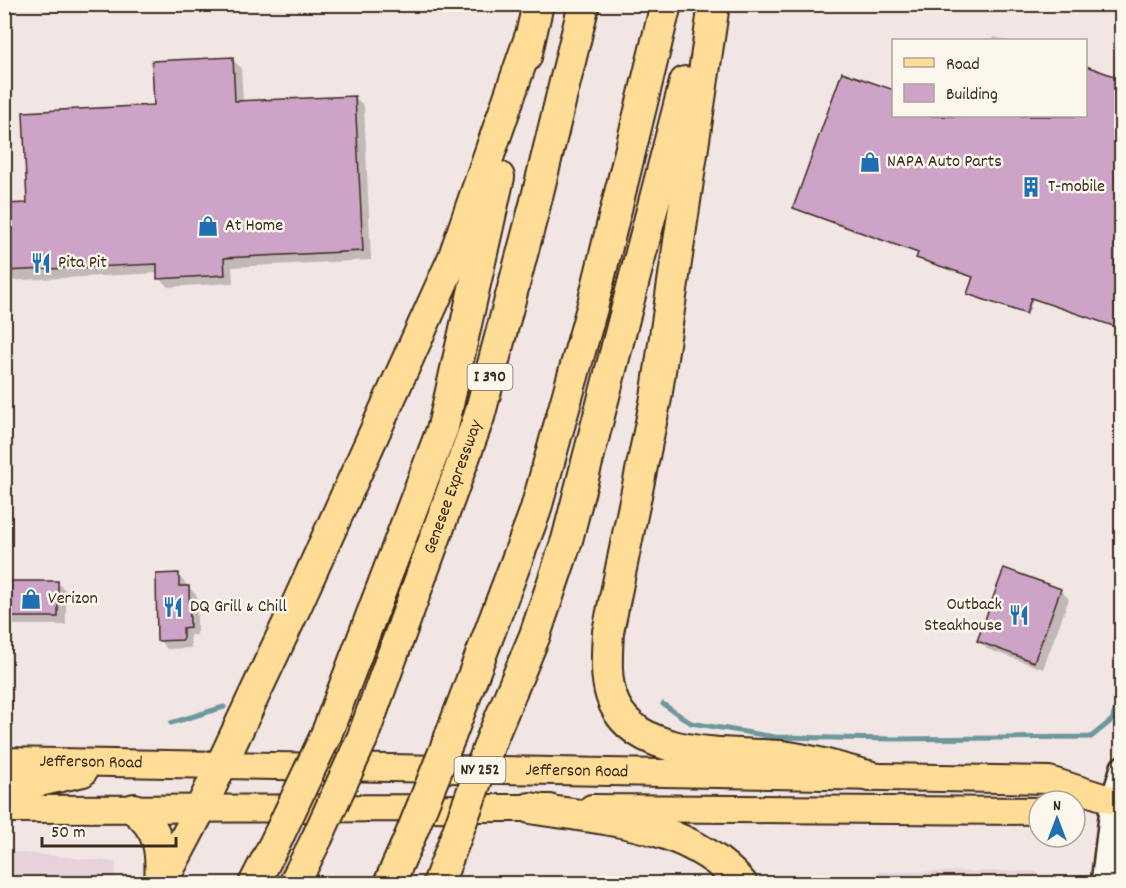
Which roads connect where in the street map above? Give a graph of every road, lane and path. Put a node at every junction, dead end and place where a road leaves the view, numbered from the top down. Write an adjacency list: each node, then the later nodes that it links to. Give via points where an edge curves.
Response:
1 (538, 4): 6 (highway)
2 (584, 4): 22 (highway, Genesee Expressway / I 390, bridge, via 536,206 479,417 362,739)
3 (666, 4): 23 (highway, bridge, via 592,308 535,512 450,737)
4 (705, 4): 24 (highway, bridge, via 567,540 535,635)
5 (714, 4): 11 (highway, via 656,398 608,632 612,696 618,711 631,724 653,740 673,747 783,756)
6 (530, 37): 9 (highway, via 453,259); 21 (highway, bridge, via 443,427 326,735)
7 (4, 761): 8 (main road, Jefferson Road / NY 252)
8 (121, 764): 9 (main road, Jefferson Road / NY 252); 12 (main road, via 30,785)
9 (219, 766): 11 (main road, Jefferson Road / NY 252); 16 (highway)
10 (1122, 767): 13 (street)
11 (869, 776): 13 (main road, Jefferson Road / NY 252, via 1048,780)
12 (4, 785)
13 (1117, 800): 14 (main road); 26 (street)
14 (1087, 805)
15 (134, 808): 16 (main road, Jefferson Road / NY 252); 18 (main road, Jefferson Road / NY 252); 20 (highway, via 153,828 160,844)
16 (201, 808): 17 (main road, Jefferson Road / NY 252); 20 (highway)
17 (530, 808): 19 (main road, Jefferson Road / NY 252); 25 (highway, via 653,828 706,852)
18 (4, 809)
19 (1027, 811)
20 (160, 884)
21 (254, 884)
22 (294, 884)
23 (389, 884)
24 (438, 884)
25 (742, 884)
26 (1102, 884)

